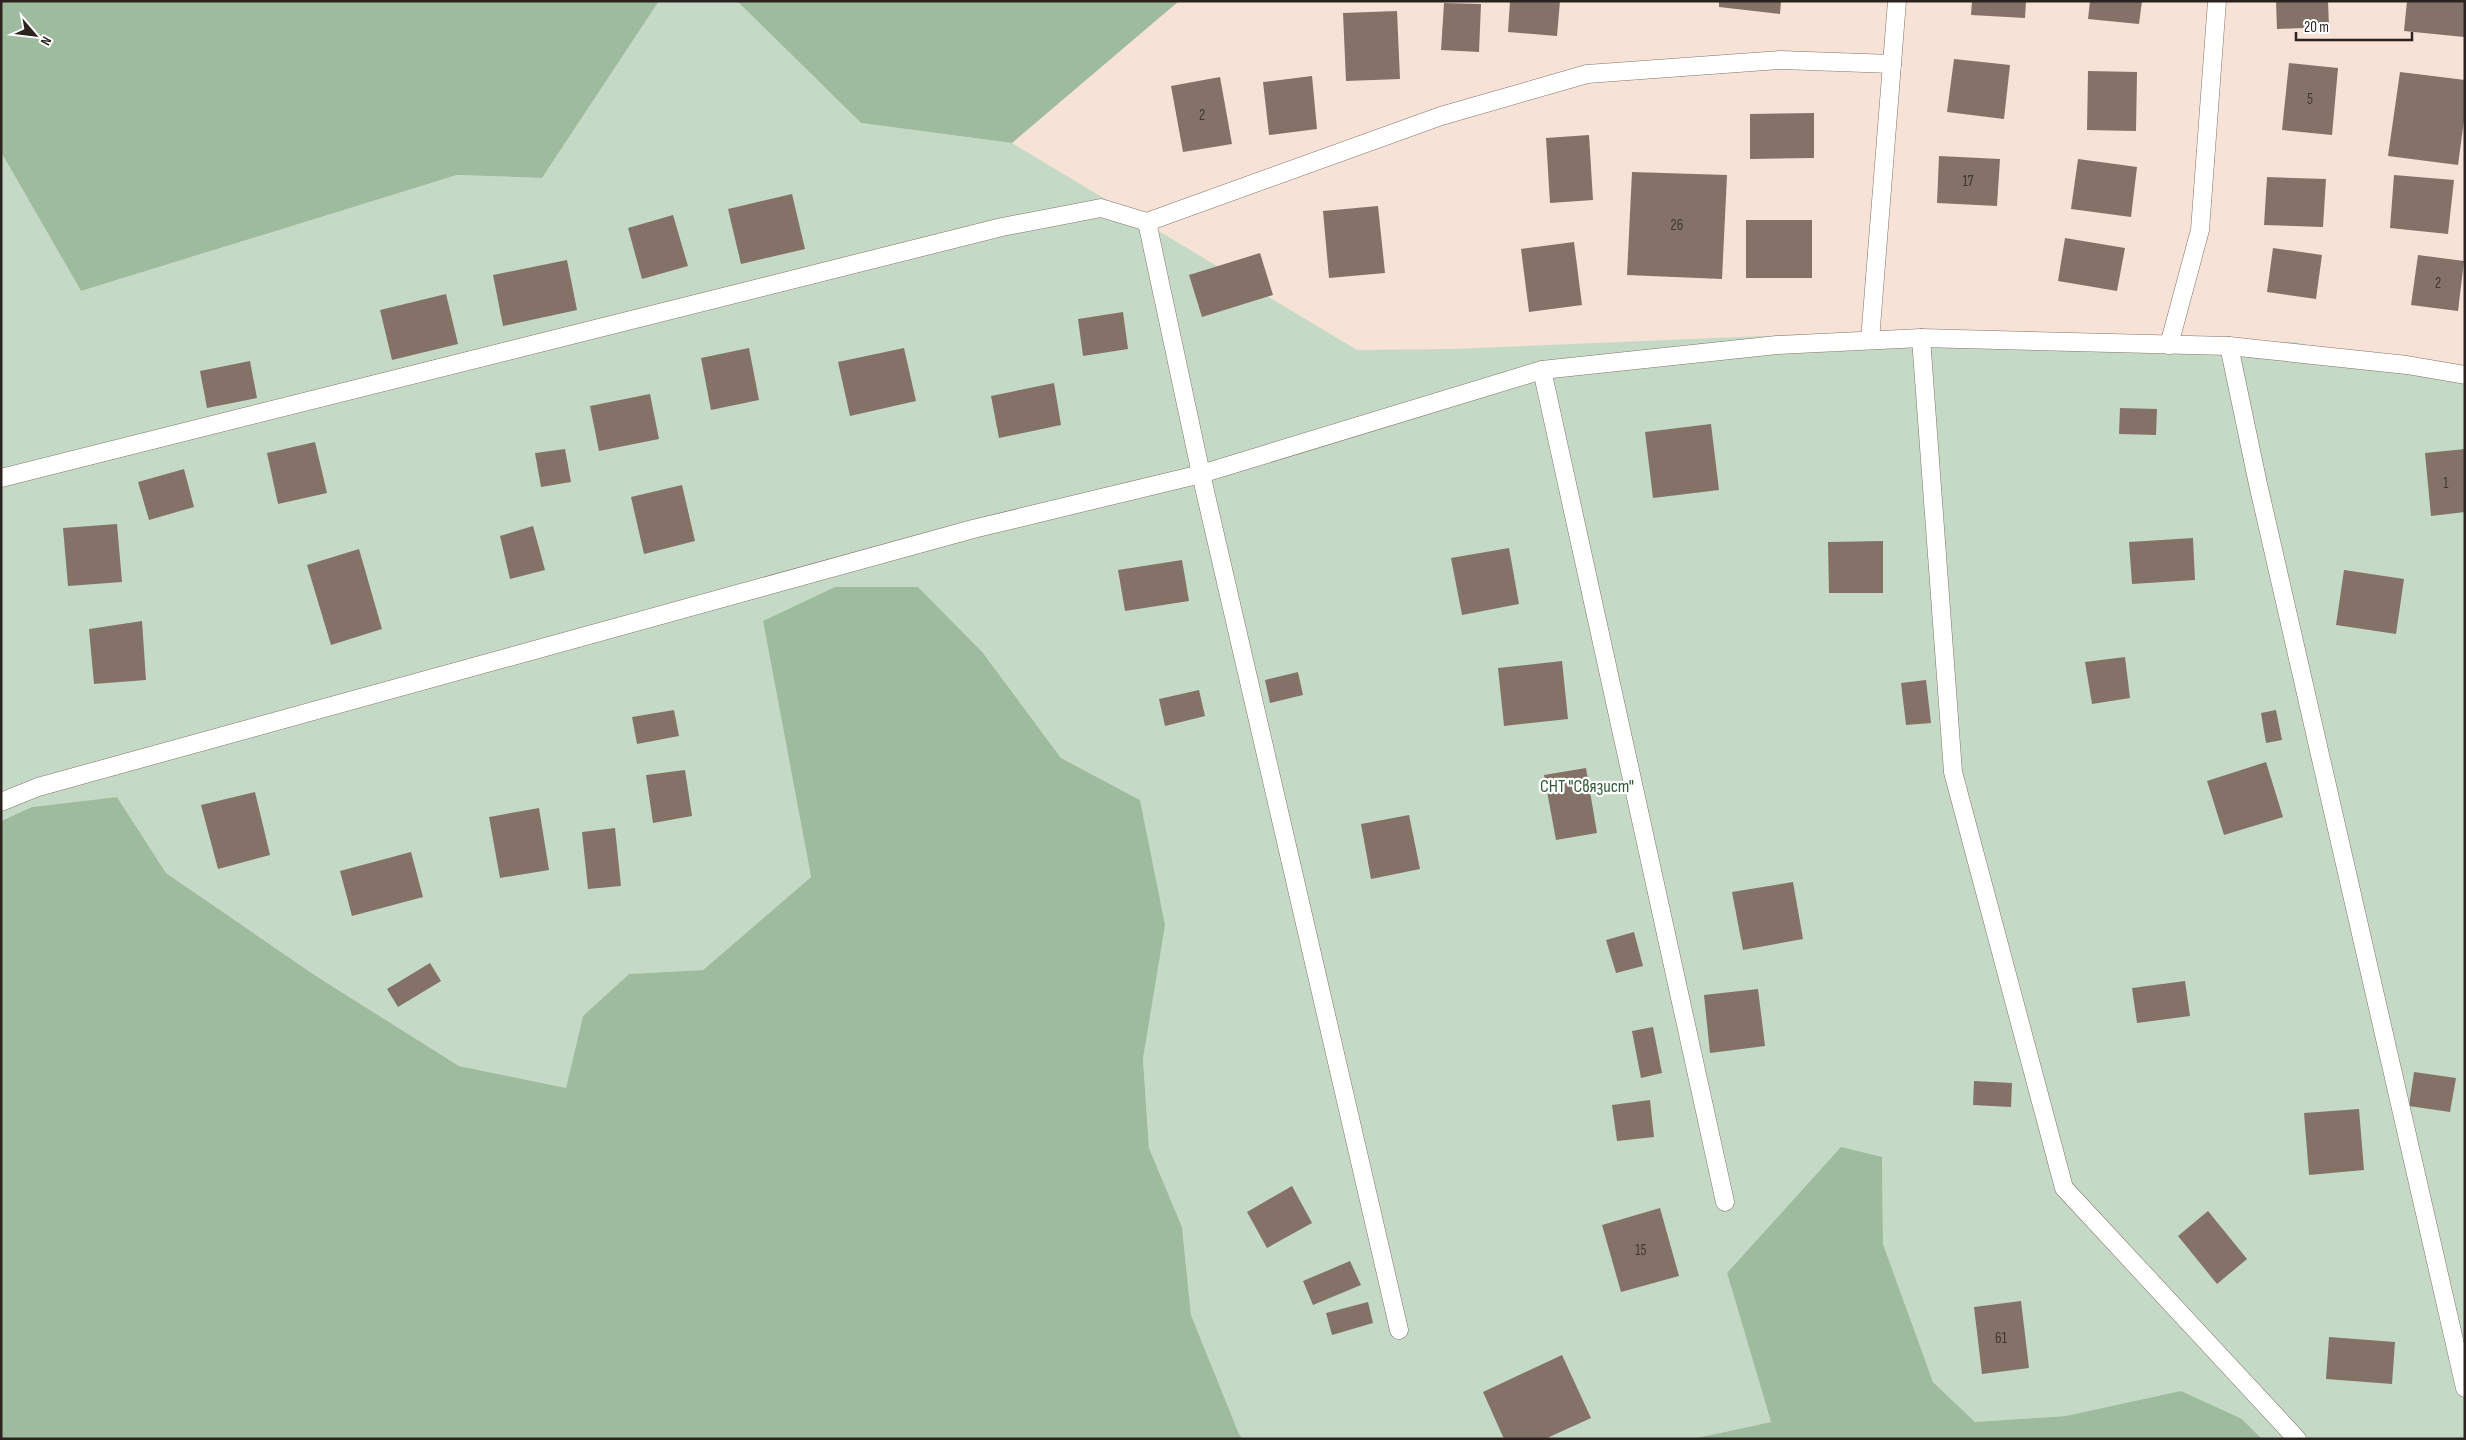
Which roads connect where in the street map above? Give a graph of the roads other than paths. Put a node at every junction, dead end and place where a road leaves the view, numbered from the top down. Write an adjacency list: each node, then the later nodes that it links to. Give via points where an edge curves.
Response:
1 (1897, 1): 3 (lane)
2 (2217, 1): 7 (lane, via 2200,230)
3 (1892, 64): 4 (lane, via 1782,60 1587,74 1441,116); 6 (lane)
4 (1147, 222): 11 (lane); 12 (lane, via 1100,208 1002,227)
5 (1921, 338): 6 (lane); 7 (lane); 17 (lane, via 1953,772 2064,1188)
6 (1870, 340): 9 (lane, via 1778,345)
7 (2169, 345): 8 (lane)
8 (2229, 346): 10 (lane); 16 (lane)
9 (1542, 370): 11 (lane); 14 (lane)
10 (2463, 370)
11 (1201, 474): 13 (lane, via 963,531 38,787); 15 (lane)
12 (1, 478)
13 (1, 802)
14 (1725, 1202)
15 (1399, 1330)
16 (2465, 1388)
17 (2298, 1439)

